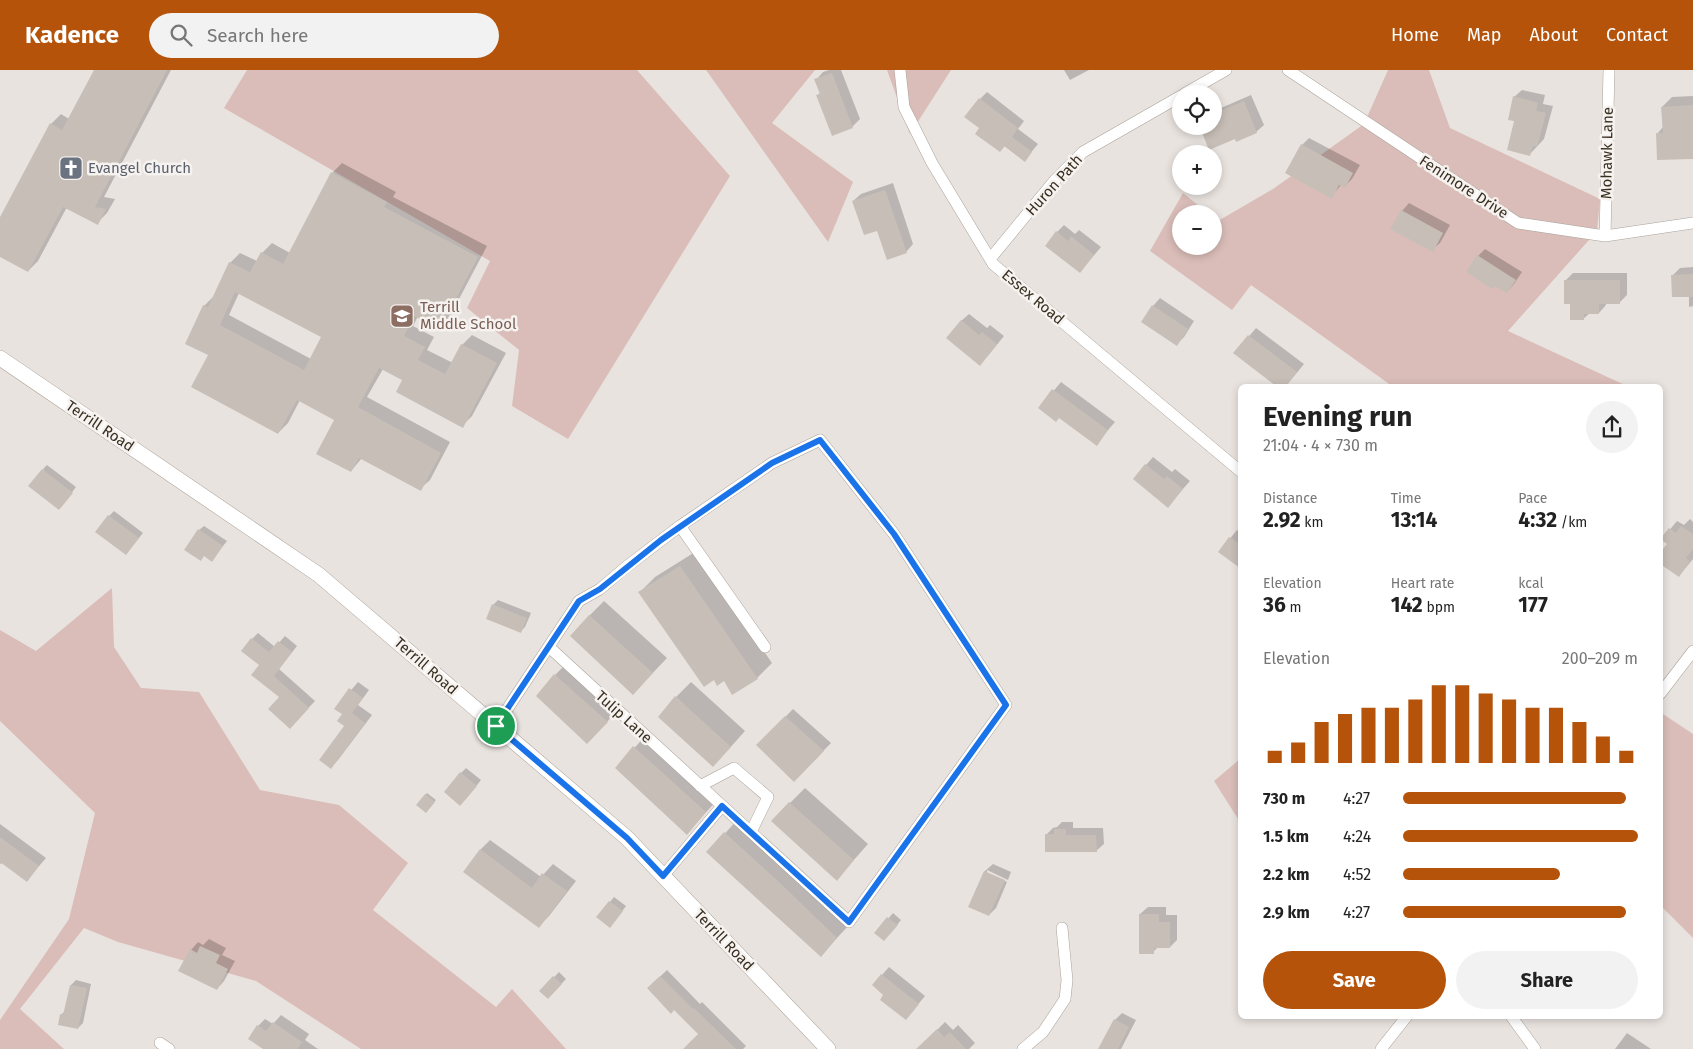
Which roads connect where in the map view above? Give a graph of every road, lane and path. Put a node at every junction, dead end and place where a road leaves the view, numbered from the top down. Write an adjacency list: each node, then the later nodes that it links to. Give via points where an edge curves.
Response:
1 (900, 70): 9 (street, Essex Road, via 904,107 932,163)
2 (1226, 70): 5 (street)
3 (1288, 70): 8 (street, Fenimore Drive, via 1518,223)
4 (1609, 70): 8 (street, Mohawk Lane)
5 (1200, 85)
6 (1172, 101): 9 (street, Huron Path, via 1083,152 1055,180)
7 (1693, 223): 8 (street, Fenimore Drive)
8 (1605, 236)
9 (990, 259): 11 (street, Essex Road)
10 (0, 358): 17 (street, Terrill Road, via 319,575)
11 (1238, 469)
12 (680, 526): 13 (street, via 600,589 579,601); 14 (street); 20 (street, Tulip Lane, via 772,463 820,440 894,534 1006,705 849,922)
13 (549, 647): 17 (street); 18 (street, Tulip Lane)
14 (765, 647)
15 (1693, 651): 16 (street)
16 (1663, 690)
17 (496, 726): 21 (street, Terrill Road, via 627,838)
18 (700, 786): 19 (street, Tulip Lane); 20 (street, via 734,768 768,797)
19 (722, 806): 20 (street, Tulip Lane); 21 (street)
20 (751, 832)
21 (663, 876): 25 (street, Terrill Road)
22 (1062, 928): 26 (street, via 1067,980 1065,999 1043,1032)
23 (1405, 1019): 27 (street)
24 (1513, 1019): 28 (street)
25 (828, 1049)
26 (1023, 1049)
27 (1381, 1049)
28 (1535, 1049)

